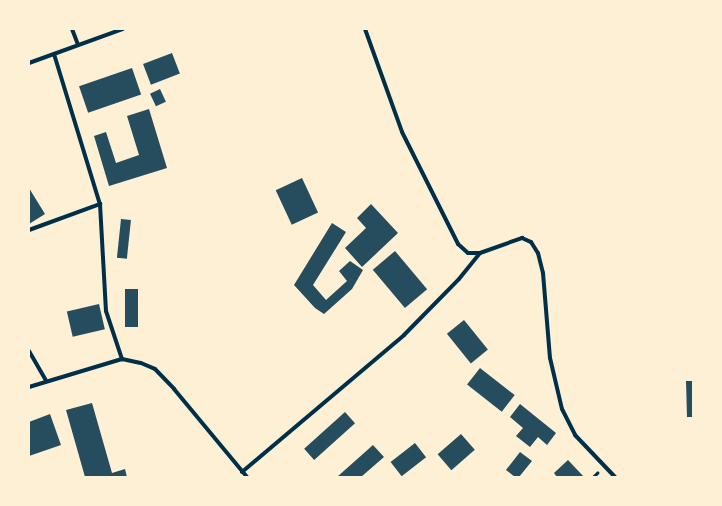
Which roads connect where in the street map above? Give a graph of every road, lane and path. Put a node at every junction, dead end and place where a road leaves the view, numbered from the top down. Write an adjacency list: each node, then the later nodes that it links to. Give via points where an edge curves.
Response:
1 (72, 29): 4 (street)
2 (123, 29): 4 (street)
3 (365, 29): 9 (street, via 402,132 449,230 468,253)
4 (78, 45): 5 (street)
5 (54, 54): 6 (street); 7 (street)
6 (29, 62)
7 (100, 204): 8 (street); 11 (street, via 106,311)
8 (29, 230)
9 (480, 252): 14 (street, via 459,278 404,335); 16 (street, via 522,238 531,242 538,253 543,273 550,358 562,409 575,435)
10 (29, 351): 12 (street)
11 (122, 359): 12 (street); 14 (street, via 155,369)
12 (46, 381): 13 (street)
13 (29, 387)
14 (242, 472): 15 (street)
15 (246, 477)
16 (615, 477)

